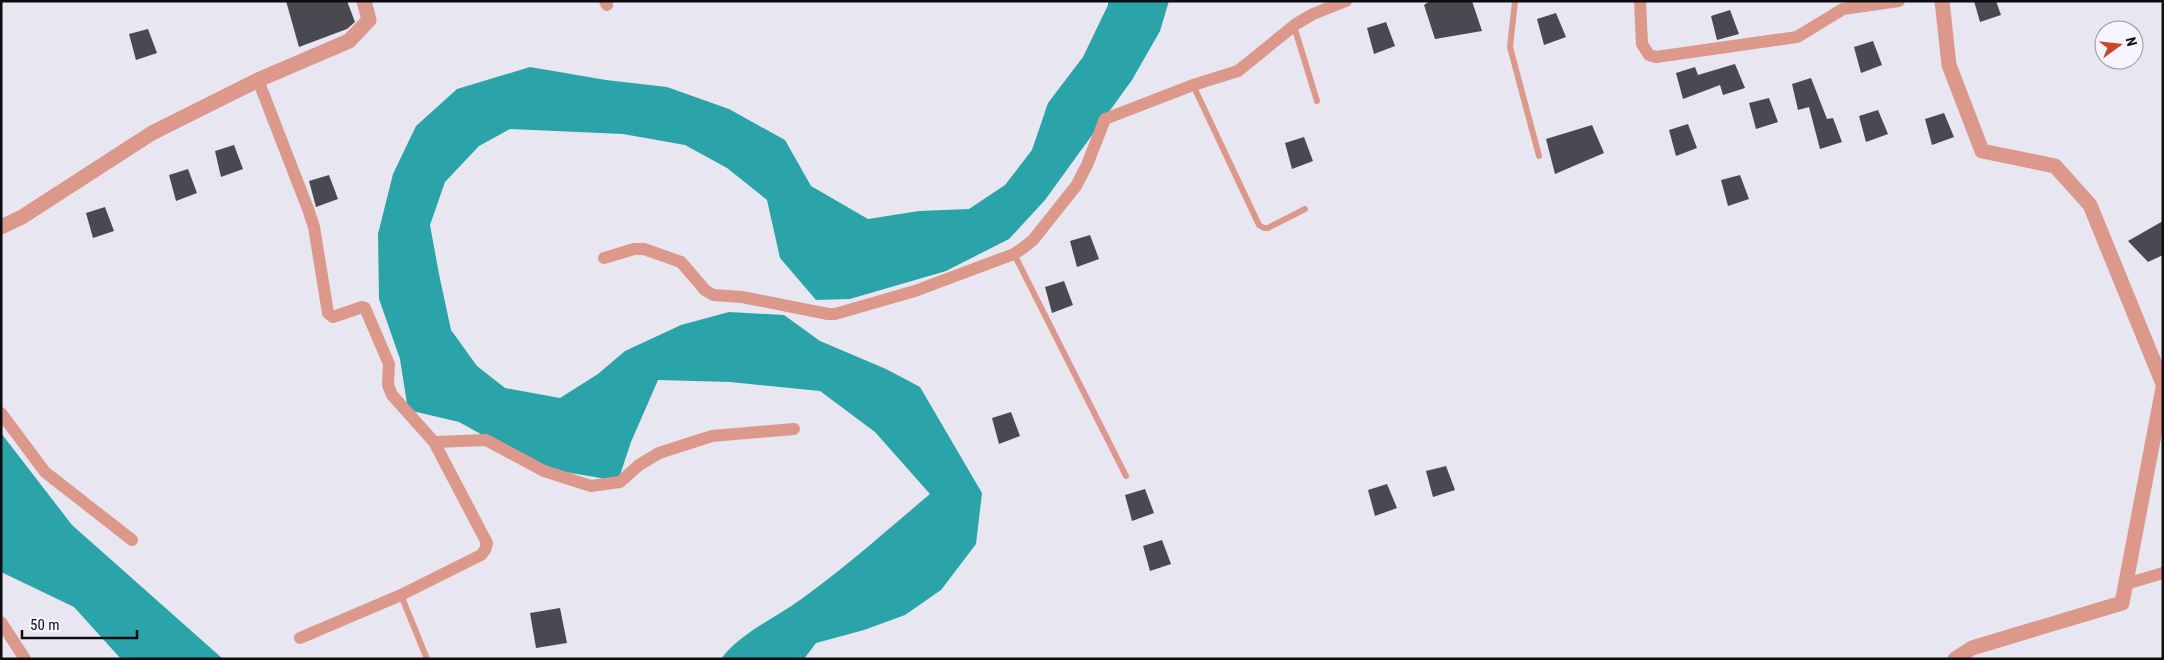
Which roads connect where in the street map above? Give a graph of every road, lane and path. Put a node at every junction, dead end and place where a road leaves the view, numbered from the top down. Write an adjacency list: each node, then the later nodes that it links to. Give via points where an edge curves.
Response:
1 (364, 1): 8 (street, via 369,20 348,42)
2 (1346, 1): 7 (street, via 1313,14)
3 (1515, 1): 11 (lane, via 1510,47)
4 (1640, 1): 5 (street, via 1642,44 1650,55 1656,57 1797,37 1843,10)
5 (1899, 1)
6 (1942, 1): 16 (street, via 1949,65 1982,151 2055,166 2090,204)
7 (1294, 26): 9 (street, via 1238,72); 10 (lane)
8 (258, 80): 13 (street, via 152,133); 19 (street, via 314,227 328,313 333,317 365,308 389,364 388,385 392,395)
9 (1192, 85): 12 (lane, via 1259,225 1268,228); 14 (street, via 1104,120 1076,186 1033,240)
10 (1317, 101)
11 (1539, 156)
12 (1305, 210)
13 (1, 228)
14 (1014, 254): 15 (street, via 915,291 831,314 742,297 713,296 681,262 644,249); 20 (lane)
15 (604, 258)
16 (2163, 386): 23 (street)
17 (1, 414): 21 (street, via 45,472)
18 (794, 429): 19 (street, via 712,436 659,453 639,464 620,482 590,486 544,471 486,440)
19 (434, 442): 24 (street, via 487,543 481,555)
20 (1126, 476)
21 (132, 540)
22 (2163, 573): 23 (street)
23 (2126, 584): 29 (street, via 2122,603 1972,648)
24 (401, 595): 26 (street); 28 (lane)
25 (1, 622): 27 (street)
26 (300, 638)
27 (25, 659)
28 (427, 659)
29 (1955, 659)

